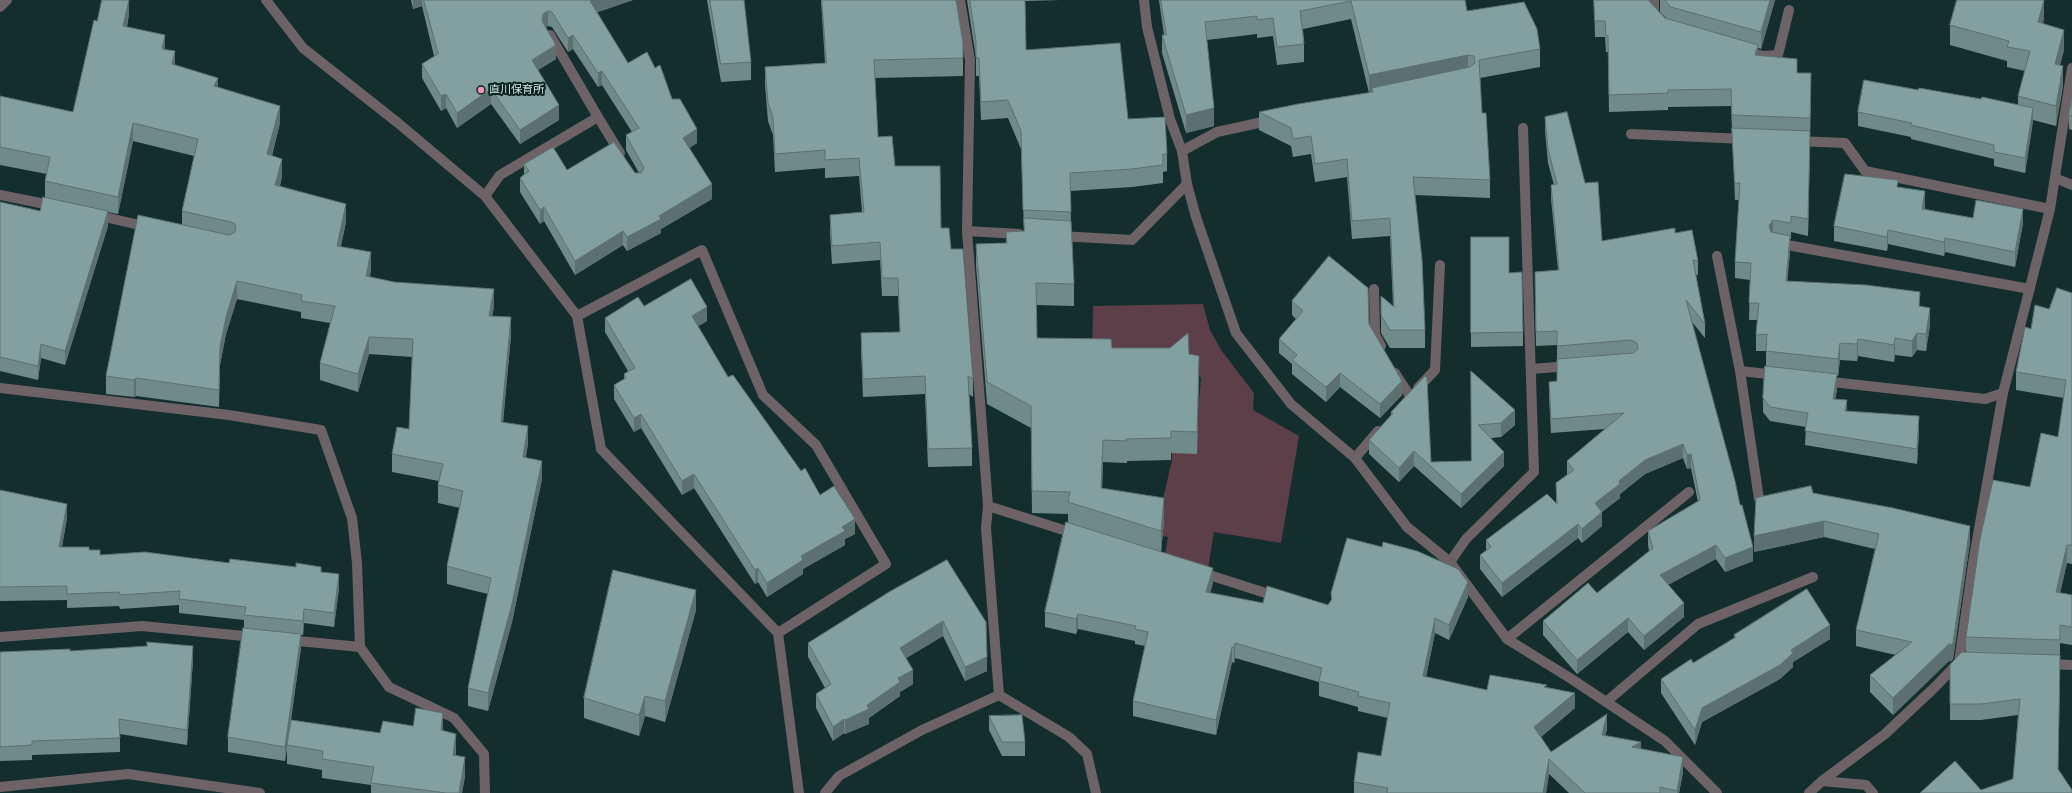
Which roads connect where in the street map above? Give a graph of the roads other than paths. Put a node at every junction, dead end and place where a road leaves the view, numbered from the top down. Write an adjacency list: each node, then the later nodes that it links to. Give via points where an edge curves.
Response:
1 (7, 0): 6 (street)
2 (266, 0): 24 (street, via 303,48)
3 (960, 0): 29 (street, via 970,60)
4 (1144, 0): 18 (street, via 1147,27 1170,119)
5 (1654, 0): 8 (street, via 1654,14)
6 (0, 6)
7 (1789, 10): 10 (street, via 1778,55 1763,56)
8 (1667, 29)
9 (548, 32): 12 (street)
10 (1733, 48)
11 (2072, 68): 20 (street)
12 (598, 117): 19 (street); 24 (street, via 500,175)
13 (1278, 119): 18 (street, via 1218,132)
14 (1523, 128): 41 (street)
15 (1631, 134): 16 (street)
16 (1758, 139)
17 (1790, 140): 26 (street, via 1845,143 1865,172)
18 (1182, 151): 21 (street)
19 (626, 163)
20 (2055, 178): 22 (street); 26 (street)
21 (1187, 184): 31 (street, via 1132,240); 48 (street, via 1236,333 1291,404)
22 (2072, 185)
23 (0, 194): 25 (street)
24 (485, 196): 37 (street)
25 (64, 208)
26 (2050, 209): 36 (street)
27 (87, 213): 28 (street)
28 (155, 228)
29 (967, 231): 30 (street); 51 (street)
30 (1030, 234)
31 (1046, 235)
32 (1775, 243): 36 (street)
33 (1717, 256): 42 (street)
34 (1440, 265): 40 (street, via 1435,370 1408,399)
35 (1374, 289): 38 (street, via 1375,335)
36 (2030, 289): 46 (street)
37 (577, 316): 57 (street, via 601,449); 57 (street, via 702,250 763,395 816,445 886,564)
38 (1385, 353)
39 (1577, 365): 41 (street)
40 (1392, 366)
41 (1530, 369): 53 (street, via 1534,472 1466,539)
42 (1740, 371): 43 (street); 50 (street)
43 (1787, 377)
44 (1811, 379): 46 (street, via 1985,399)
45 (0, 388): 60 (street, via 229,415 321,430 352,518 357,563)
46 (2003, 393): 65 (street, via 1974,556 1963,662 1885,734)
47 (1385, 424): 48 (street)
48 (1355, 458): 53 (street, via 1407,527)
49 (1689, 492): 59 (street)
50 (1759, 499)
51 (988, 506): 52 (street); 63 (street, via 986,528)
52 (1085, 537)
53 (1450, 562): 59 (street)
54 (1190, 570): 56 (street)
55 (1813, 577): 64 (street, via 1698,624)
56 (1288, 600)
57 (778, 633): 69 (street)
58 (0, 637): 60 (street, via 142,626)
59 (1508, 639): 64 (street)
60 (360, 647): 68 (street, via 389,687 454,718 484,754)
61 (2034, 664): 62 (street)
62 (2072, 665)
63 (999, 695): 70 (street, via 922,730 839,776); 71 (street, via 1069,736 1087,754)
64 (1606, 702): 72 (street, via 1665,741)
65 (1822, 781): 73 (street); 74 (street, via 1866,785)
66 (0, 787): 67 (street, via 128,774)
67 (260, 793)
68 (485, 793)
69 (799, 793)
70 (825, 793)
71 (1096, 793)
72 (1717, 793)
73 (1809, 793)
74 (1872, 793)

